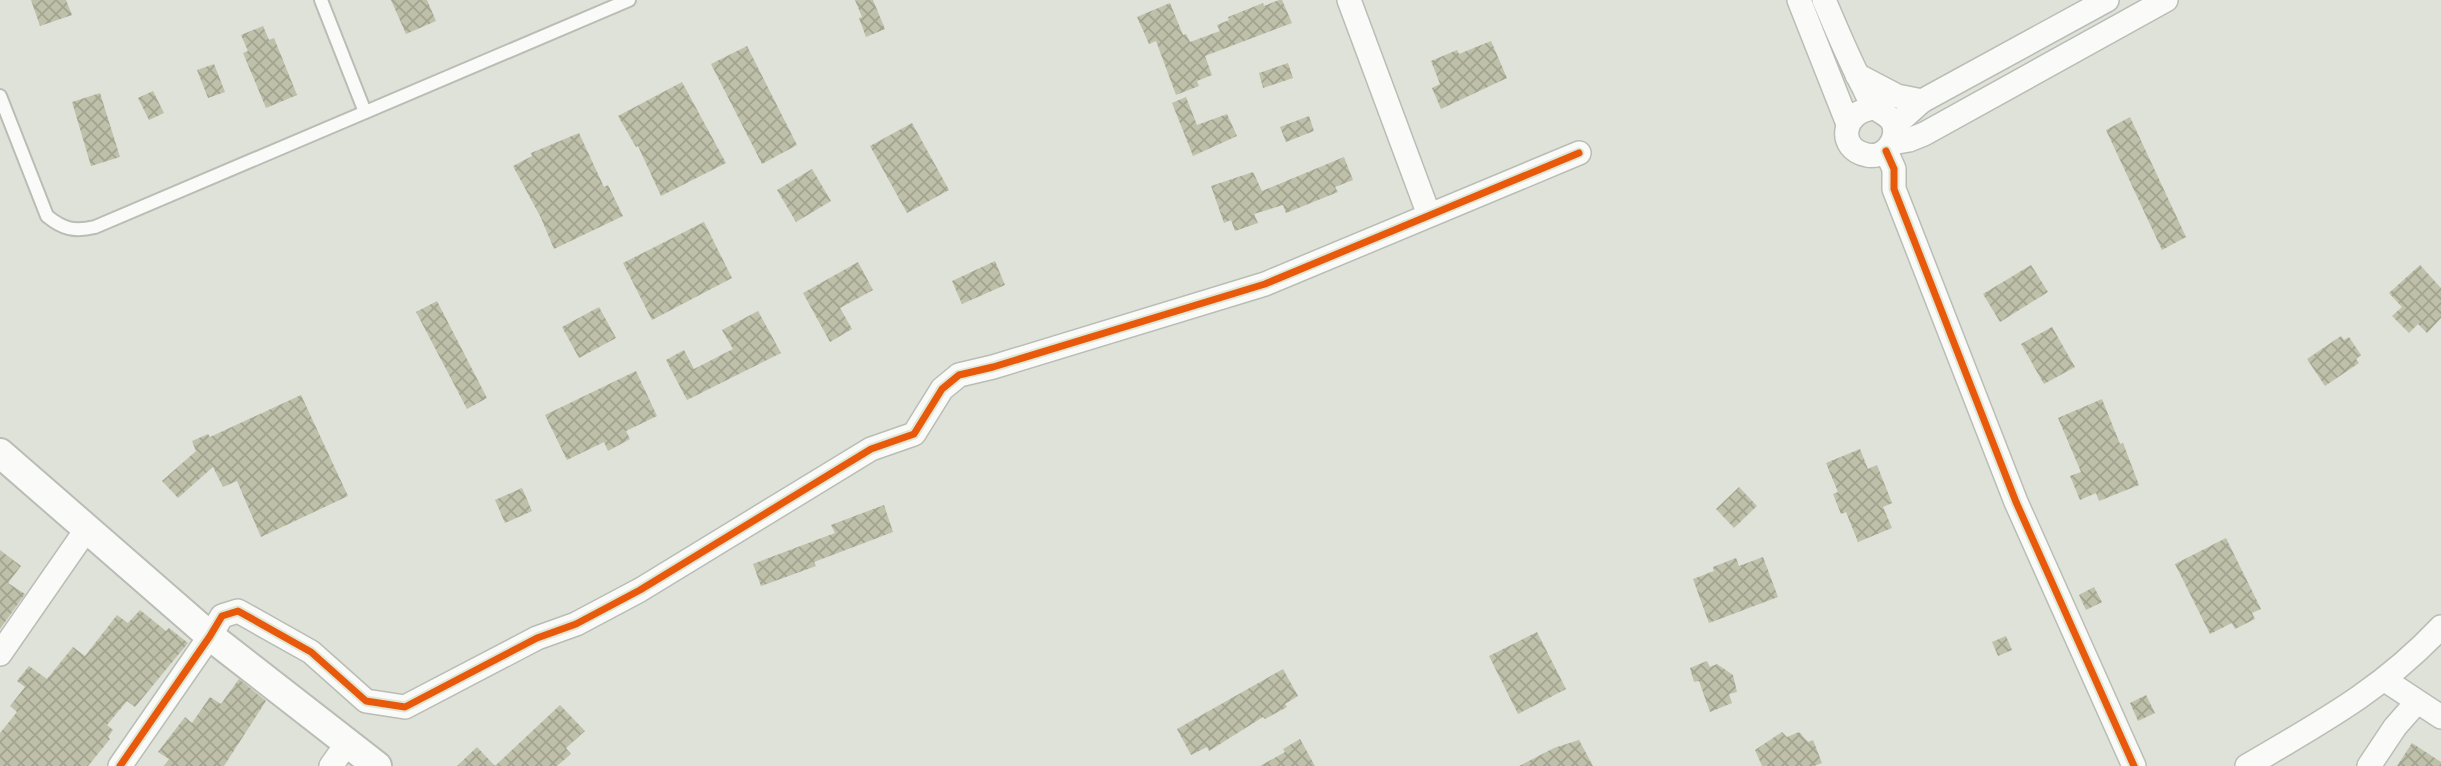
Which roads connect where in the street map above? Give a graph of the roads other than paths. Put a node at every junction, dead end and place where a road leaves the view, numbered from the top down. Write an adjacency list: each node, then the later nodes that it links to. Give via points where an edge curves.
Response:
1 (321, 0): 12 (lane)
2 (629, 0): 12 (lane)
3 (1349, 0): 16 (street)
4 (1798, 0): 13 (street)
5 (1824, 0): 8 (street)
6 (2108, 0): 10 (street)
7 (2166, 0): 14 (street, via 1924,134)
8 (1857, 75): 10 (street, via 1897,96); 11 (street)
9 (0, 96): 12 (lane, via 47,216 79,230)
10 (1922, 101): 14 (street)
11 (1875, 108): 13 (street, via 1864,109); 14 (street, via 1890,118)
12 (365, 112)
13 (1848, 124): 14 (street, via 1847,139 1857,152)
14 (1884, 144): 29 (street, via 1876,176 1894,189 2016,502)
15 (1578, 153): 16 (street)
16 (1429, 215): 20 (street, via 1265,284 959,375 942,390 914,434 871,449 640,590 405,707 366,701 311,652 238,611 222,616)
17 (0, 453): 18 (street)
18 (86, 530): 20 (street); 21 (street)
19 (2441, 627): 22 (street)
20 (210, 636): 25 (street); 26 (street)
21 (0, 654)
22 (2385, 680): 23 (street); 30 (street, via 2352,705)
23 (2417, 702): 24 (street); 31 (street)
24 (2441, 717)
25 (348, 742): 27 (street); 28 (street)
26 (120, 766)
27 (331, 766)
28 (377, 766)
29 (2134, 766)
30 (2247, 766)
31 (2369, 766)

